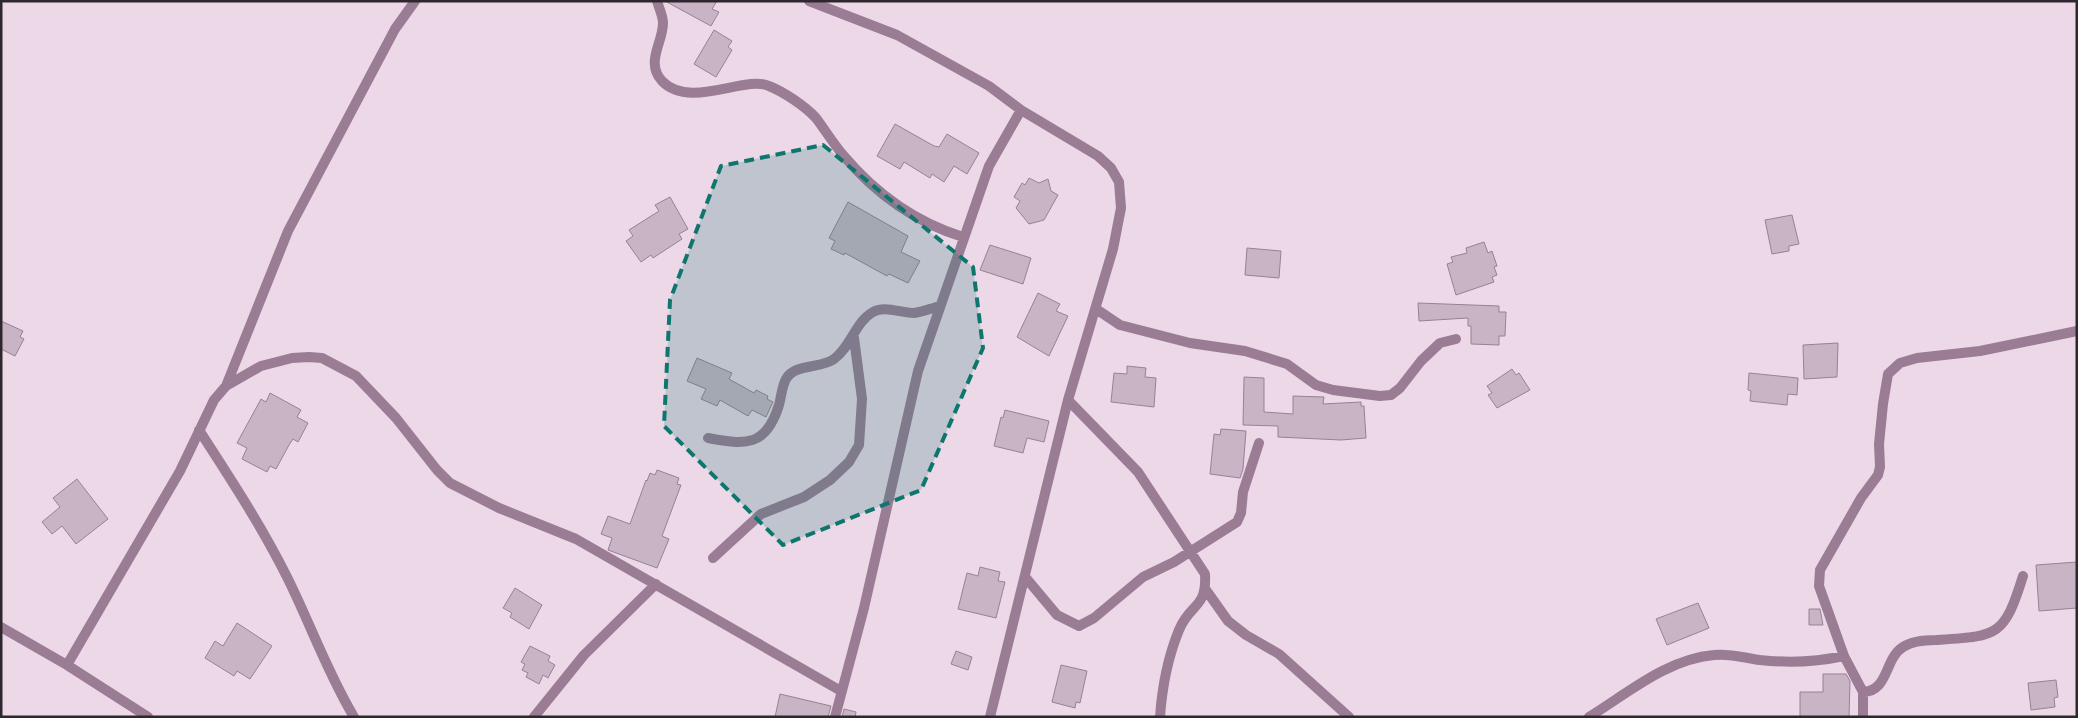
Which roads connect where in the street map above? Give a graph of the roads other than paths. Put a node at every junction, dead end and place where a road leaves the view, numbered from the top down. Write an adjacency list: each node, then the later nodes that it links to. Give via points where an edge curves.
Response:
1 (415, 1): 11 (street, via 395,29 288,231)
2 (657, 1): 5 (street, via 663,23 654,64 663,82 690,92 767,84 814,116 844,156 891,202 938,229)
3 (809, 1): 4 (street, via 898,35 997,91)
4 (1022, 110): 5 (street, via 989,166); 7 (street, via 1098,156 1111,168 1119,182 1120,208 1115,241)
5 (963, 237): 6 (street)
6 (940, 306): 9 (street, via 915,313 880,309 866,318); 25 (street, via 918,371 864,608)
7 (1096, 309): 10 (street, via 1120,325 1245,351 1286,364 1324,387 1380,396 1391,395 1400,388 1440,343); 12 (street)
8 (2077, 331): 23 (street, via 1980,351 1917,358 1900,363 1888,374 1878,475 1861,498 1820,570 1819,586)
9 (854, 338): 14 (street, via 833,361 798,370 786,379 774,422 762,437 733,443); 17 (street, via 862,399 859,446 849,462 830,480 804,497 761,514)
10 (1456, 339)
11 (226, 386): 13 (street, via 214,400); 20 (street, via 261,366 292,358 322,358 356,376 450,482 499,508 576,539)
12 (1068, 400): 16 (street, via 1138,472); 19 (street)
13 (199, 430): 24 (street, via 171,487); 28 (street, via 246,502 282,568)
14 (708, 438)
15 (1259, 443): 16 (street, via 1237,522)
16 (1192, 552): 19 (street, via 1143,577 1094,618 1079,626 1057,616); 21 (street, via 1205,574)
17 (712, 558)
18 (2023, 576): 26 (street, via 2014,606 1990,634 1930,640 1902,647 1892,659 1878,688)
19 (1026, 578): 31 (street)
20 (656, 584): 25 (street); 29 (street, via 584,656)
21 (1206, 590): 32 (street, via 1179,630 1169,659); 33 (street, via 1228,621 1279,654)
22 (1, 628): 24 (street)
23 (1844, 656): 26 (street); 34 (street, via 1819,661 1778,662 1715,655 1691,660 1655,674)
24 (67, 665): 27 (street)
25 (841, 692): 30 (street)
26 (1863, 692): 35 (street)
27 (148, 717)
28 (354, 717)
29 (534, 717)
30 (834, 717)
31 (990, 717)
32 (1160, 717)
33 (1349, 717)
34 (1589, 717)
35 (1864, 717)

